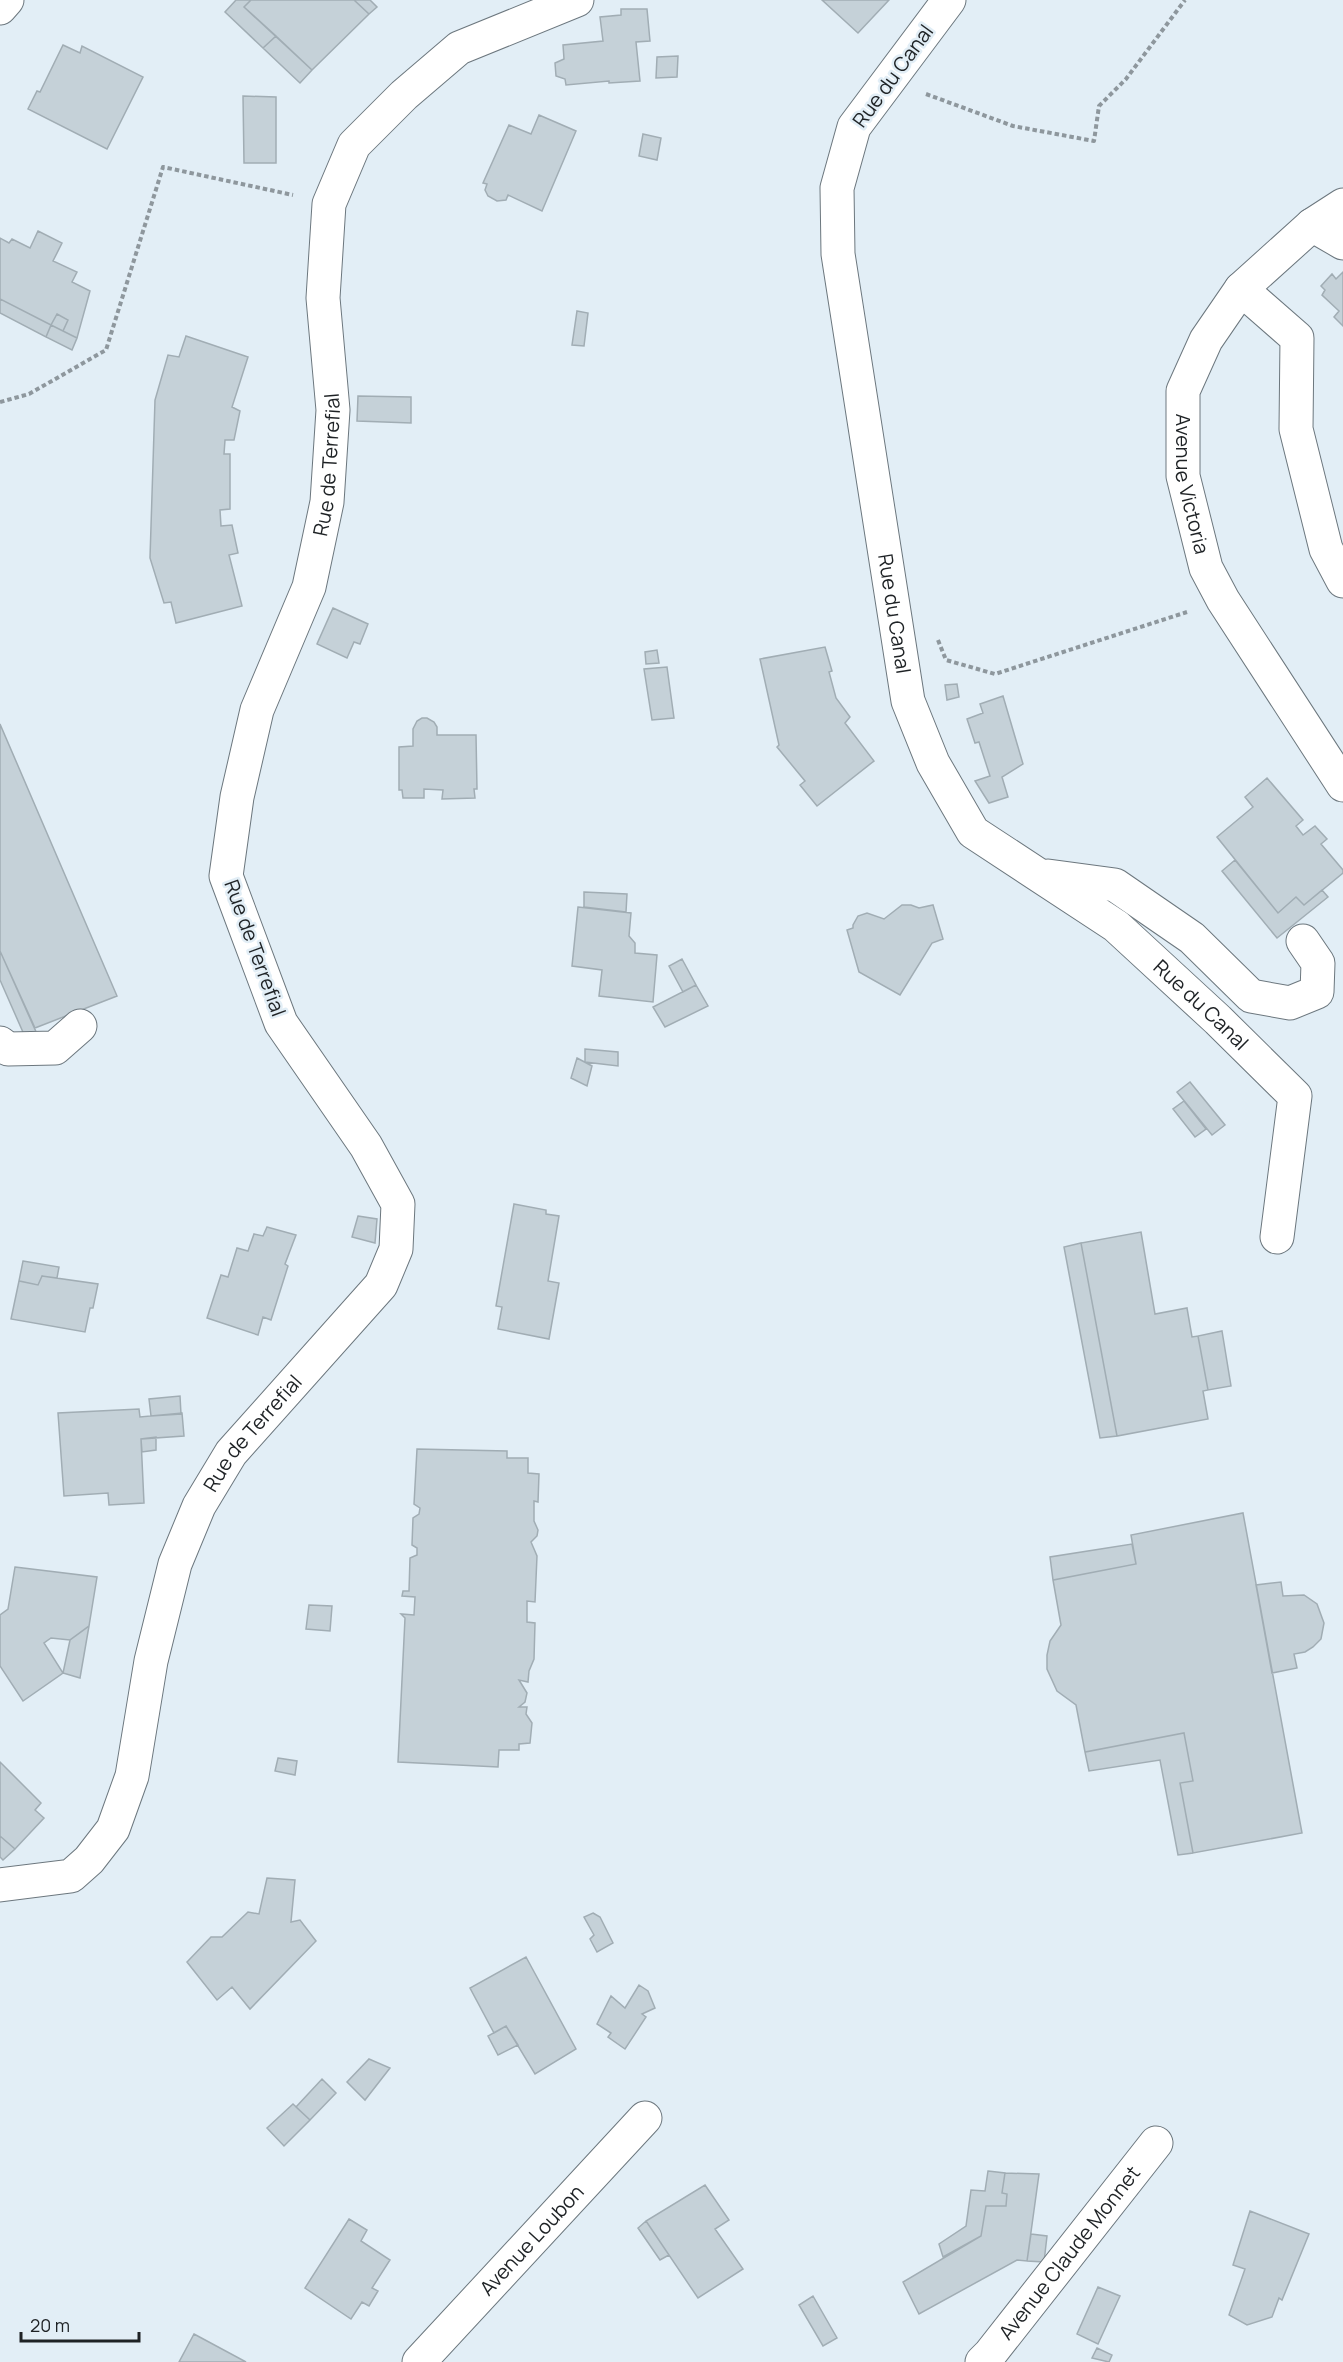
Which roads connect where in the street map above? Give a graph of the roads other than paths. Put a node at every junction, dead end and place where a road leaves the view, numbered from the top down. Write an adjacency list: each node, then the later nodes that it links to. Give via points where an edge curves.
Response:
1 (7, 0): 4 (street)
2 (578, 0): 16 (street, Rue de Terrefial, via 459,48 354,145 337,184 329,204 323,298 333,410 327,502 309,587 257,710 237,796 226,876 281,1023 366,1146 398,1204 396,1249 381,1285 231,1453 199,1506 175,1564 151,1661 132,1776 113,1829 71,1876)
3 (949, 0): 11 (street, Rue du Canal, via 854,127 837,188 838,254 908,701 933,763 973,832)
4 (0, 8)
5 (1343, 205): 6 (street, Avenue Victoria)
6 (1312, 225): 7 (street); 8 (street, Avenue Victoria)
7 (1343, 243)
8 (1241, 289): 9 (street, via 1297,338 1296,429 1326,549); 10 (street, Avenue Victoria, via 1206,340 1183,391 1183,476 1206,568 1222,600)
9 (1343, 581)
10 (1343, 785)
11 (1038, 874): 12 (street, via 1115,885 1192,938 1251,996 1290,1003 1317,992 1318,963); 15 (street, Rue du Canal, via 1116,926 1295,1096)
12 (1303, 941)
13 (80, 1026): 14 (street, via 55,1048 8,1049)
14 (0, 1043)
15 (1277, 1237)
16 (0, 1885)
17 (645, 2118): 19 (street, Avenue Loubon)
18 (1156, 2144): 20 (street, Avenue Claude Monnet)
19 (419, 2362)
20 (982, 2362)

